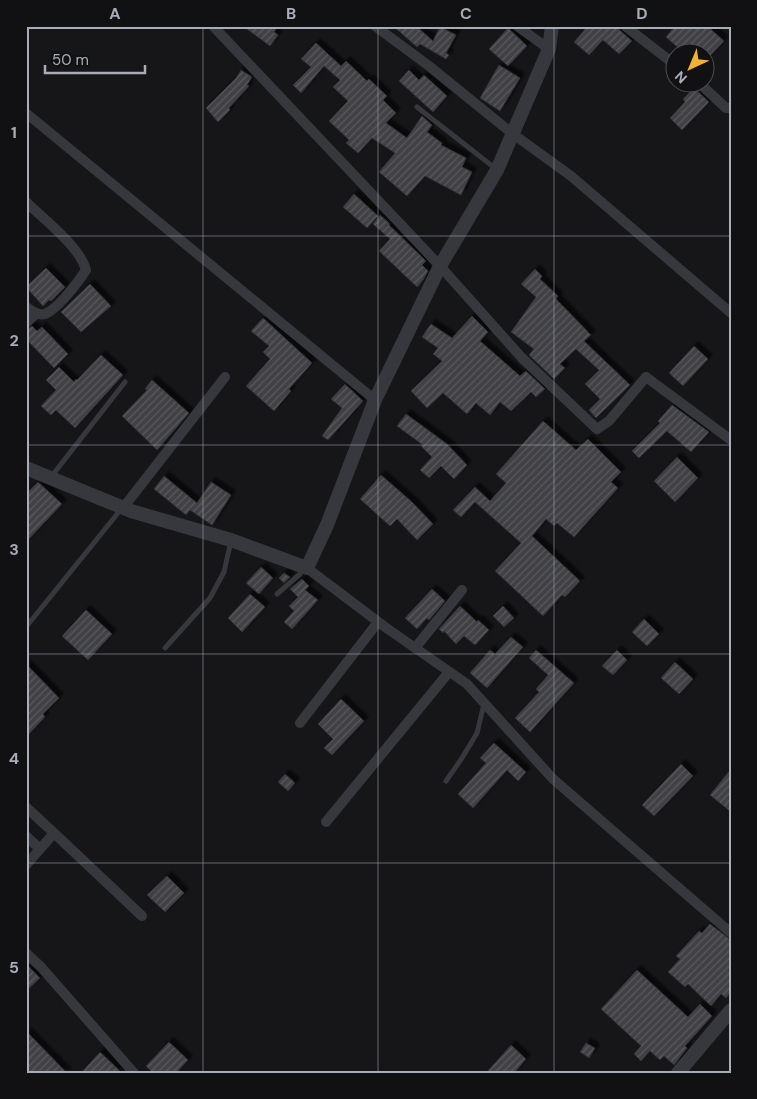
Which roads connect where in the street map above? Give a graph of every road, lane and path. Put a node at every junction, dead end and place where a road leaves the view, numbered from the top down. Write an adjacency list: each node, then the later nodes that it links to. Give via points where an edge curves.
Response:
1 (213, 26): 15 (street)
2 (375, 26): 12 (street)
3 (517, 26): 6 (street)
4 (552, 26): 6 (street)
5 (626, 26): 7 (street)
6 (550, 49): 12 (street)
7 (664, 56)
8 (709, 92): 10 (street, via 726,108)
9 (417, 108): 13 (lane)
10 (731, 108)
11 (26, 113): 22 (street)
12 (513, 134): 13 (street); 17 (street, via 571,176)
13 (497, 170): 15 (street)
14 (26, 202): 18 (street, via 76,249 86,270 59,302 45,314)
15 (440, 266): 22 (street); 23 (street, via 522,358 596,429 609,421 646,377)
16 (26, 307): 18 (street)
17 (731, 313)
18 (36, 314): 19 (street)
19 (26, 323)
20 (226, 377): 26 (street)
21 (125, 382): 25 (lane)
22 (375, 400): 28 (street, via 327,525)
23 (731, 440)
24 (26, 468): 25 (street)
25 (51, 478): 26 (street)
26 (123, 508): 27 (street); 32 (lane)
27 (231, 540): 28 (street); 33 (lane, via 224,572 210,598)
28 (304, 567): 30 (lane); 31 (street)
29 (462, 590): 34 (street)
30 (277, 594)
31 (378, 622): 34 (street); 37 (street)
32 (26, 627)
33 (165, 648)
34 (415, 648): 35 (street)
35 (449, 672): 36 (street, via 466,684); 40 (street)
36 (484, 704): 38 (lane, via 477,733); 46 (street, via 553,778)
37 (300, 723)
38 (446, 781)
39 (26, 807): 41 (street)
40 (326, 822)
41 (54, 833): 43 (street); 45 (street)
42 (26, 836): 43 (street)
43 (40, 850): 44 (street)
44 (26, 865)
45 (142, 916)
46 (731, 933)
47 (26, 954): 49 (street)
48 (731, 1010): 50 (street)
49 (134, 1073)
50 (678, 1073)

